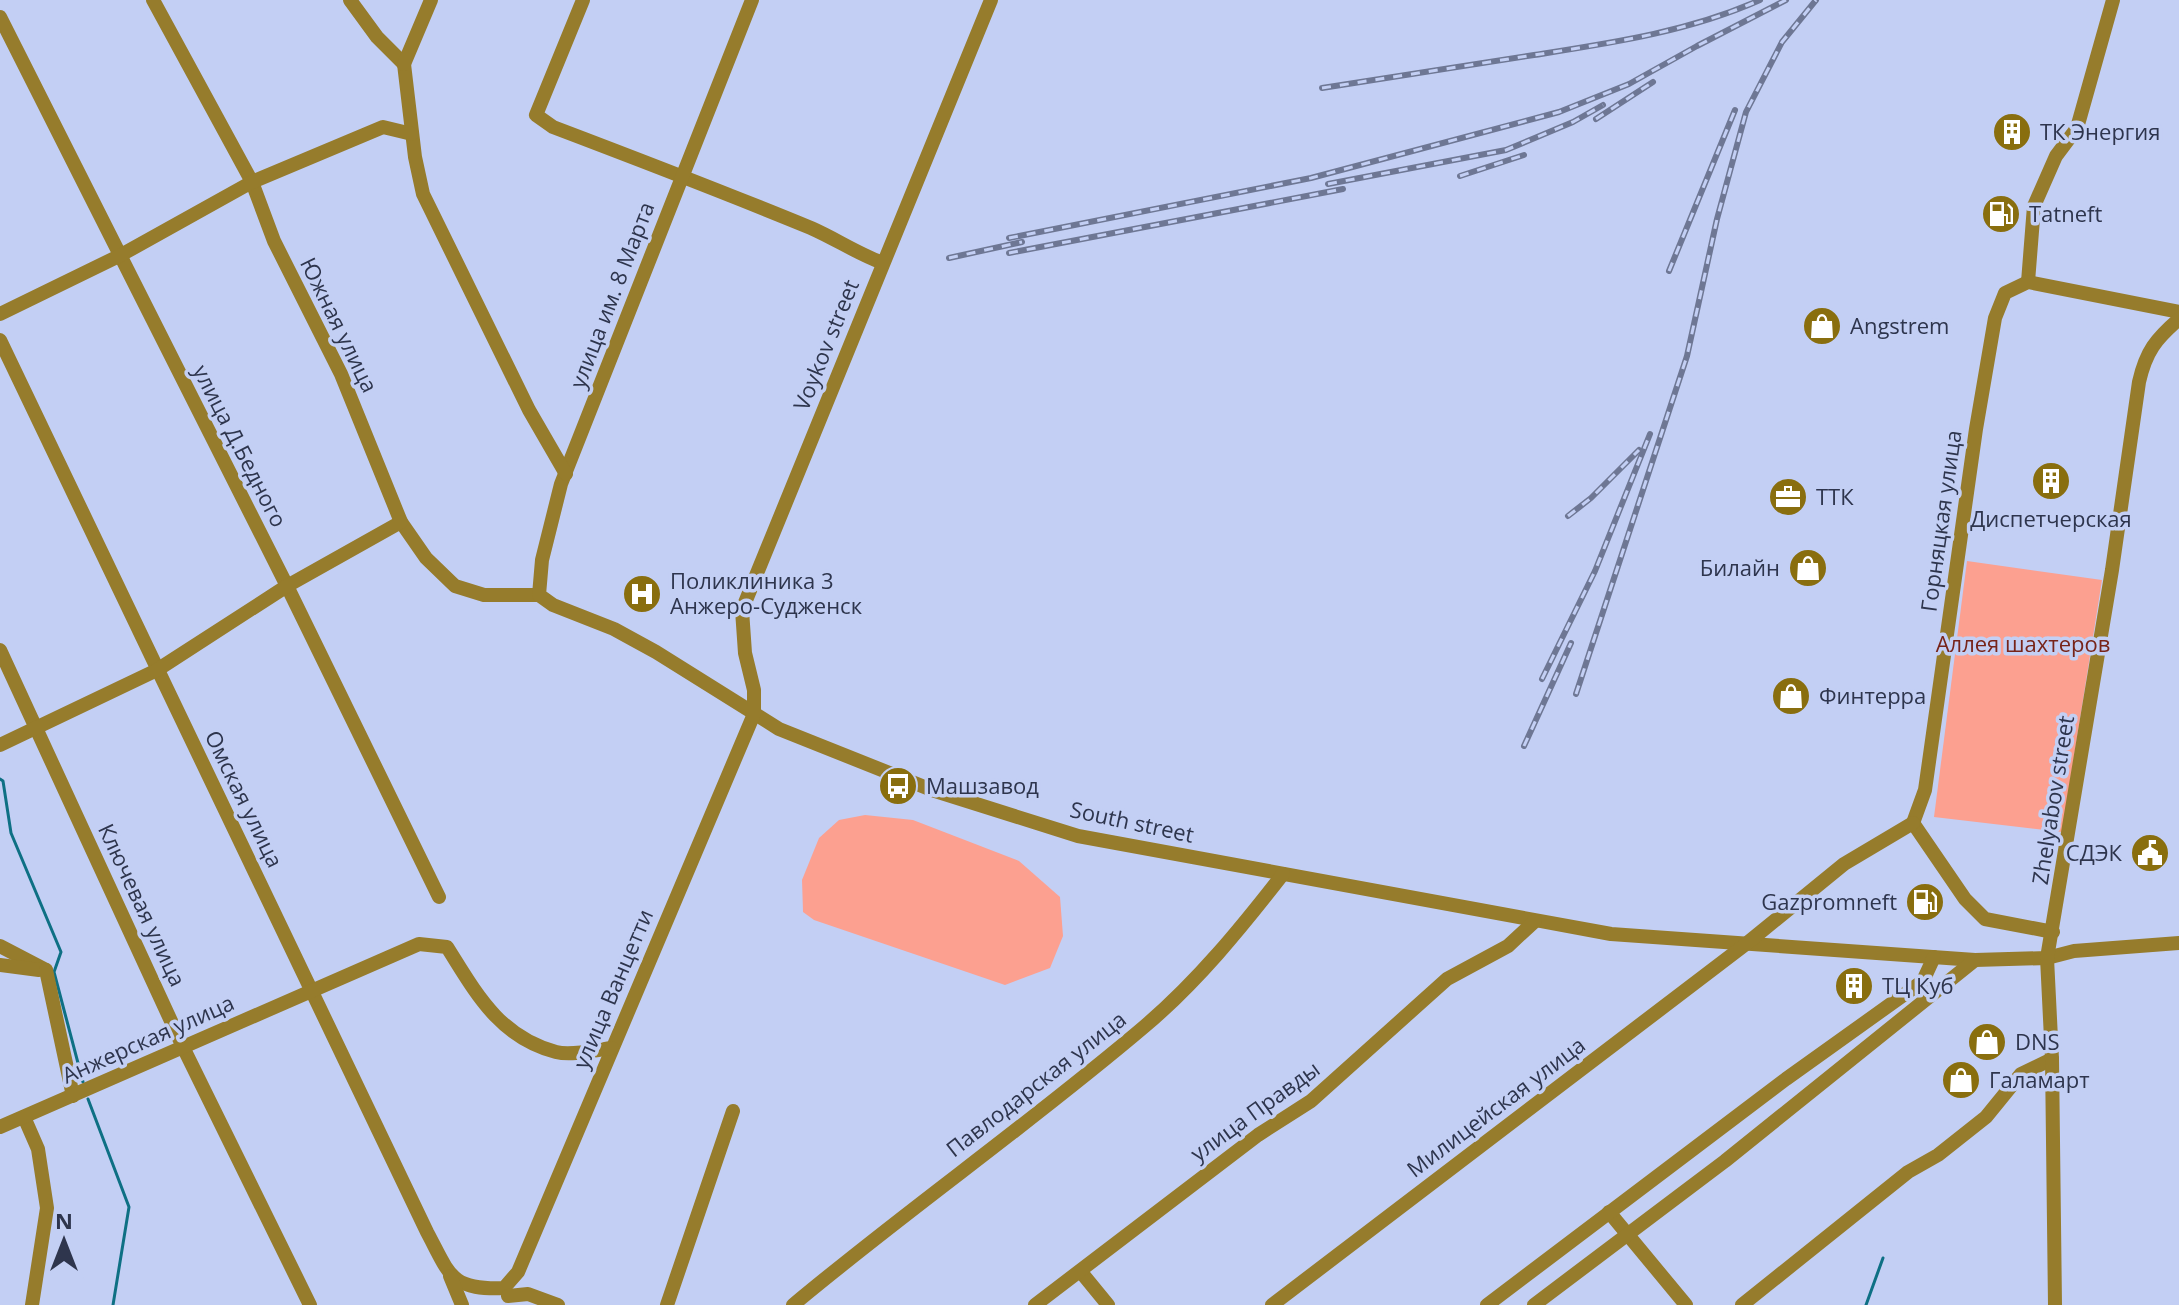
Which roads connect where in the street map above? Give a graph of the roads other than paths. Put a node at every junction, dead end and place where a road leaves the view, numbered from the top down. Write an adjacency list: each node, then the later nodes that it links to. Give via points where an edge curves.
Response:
1 (153, 0): 12 (street, Южная улица)
2 (350, 0): 9 (street)
3 (431, 0): 9 (street)
4 (583, 0): 11 (street, via 536,115 553,127)
5 (752, 0): 11 (street, улица им. 8 Марта)
6 (991, 0): 14 (street, Voykov street)
7 (2113, 0): 15 (street, via 2077,128 2056,156 2034,206)
8 (0, 17): 13 (street, улица Д.Бедного)
9 (404, 64): 10 (street)
10 (412, 134): 12 (street, via 383,127); 20 (street, via 423,194)
11 (681, 177): 14 (street, via 831,236); 20 (street, улица им. 8 Марта)
12 (252, 182): 13 (street); 21 (street, Южная улица, via 274,241 341,374)
13 (119, 256): 17 (street); 22 (street, улица Д.Бедного)
14 (883, 263): 26 (street, Voykov street, via 742,610)
15 (2028, 282): 16 (street); 29 (street, Горняцкая улица, via 2005,293 1995,318 1925,790)
16 (2179, 312)
17 (0, 314)
18 (2179, 319): 33 (street, Zhelyabov street, via 2145,357 2139,382)
19 (0, 340): 25 (street, Омская улица)
20 (566, 474): 23 (street, улица им. 8 Марта, via 542,560)
21 (401, 522): 22 (street); 23 (street, Южная улица, via 426,558 455,586 484,595)
22 (287, 586): 25 (street); 31 (street, улица Д.Бедного)
23 (539, 595): 26 (street, South street, via 656,652)
24 (0, 650): 27 (street, Ключевая улица)
25 (157, 670): 27 (street); 42 (street, Омская улица)
26 (754, 714): 30 (street, South street, via 932,790 1078,836); 44 (street, улица Ванцетти)
27 (36, 728): 28 (street); 43 (street, Ключевая улица)
28 (0, 745)
29 (1913, 823): 33 (street, via 1985,919); 35 (street, Милицейская улица, via 1844,864)
30 (1283, 874): 32 (street, South street); 60 (street, Павлодарская улица, via 1205,969 1146,1025)
31 (439, 897)
32 (1535, 921): 35 (street, South street, via 1611,934); 52 (street, улица Правды, via 1508,946 1447,979 1311,1101 1258,1135)
33 (2053, 932): 38 (street, Zhelyabov street)
34 (2179, 943): 38 (street, South street)
35 (1746, 944): 37 (street, South street); 63 (street, Милицейская улица)
36 (0, 946): 41 (street)
37 (1934, 957): 39 (street, South street); 50 (street, via 1923,981)
38 (2047, 958): 39 (street, South street); 45 (street, Zhelyabov street)
39 (1975, 960): 51 (street)
40 (0, 965): 41 (street)
41 (46, 970): 46 (street)
42 (313, 990): 43 (street, Анжерская улица); 44 (street, Анжерская улица, via 419,944 447,947 478,996 511,1033 558,1053); 53 (street, Омская улица)
43 (183, 1047): 46 (street, Анжерская улица); 56 (street, Ключевая улица)
44 (612, 1048): 53 (street, улица Ванцетти, via 518,1272 504,1288 475,1289)
45 (2052, 1059): 67 (street, via 2021,1074 1986,1117 1908,1172); 68 (street, Zhelyabov street)
46 (73, 1096): 48 (street, Анжерская улица)
47 (733, 1111): 59 (street)
48 (24, 1117): 49 (street, Анжерская улица); 55 (street, via 38,1149 47,1208)
49 (0, 1127)
50 (1609, 1212): 51 (street); 64 (street)
51 (1628, 1234): 65 (street); 66 (street)
52 (1081, 1272): 61 (street, улица Правды); 62 (street)
53 (450, 1276): 57 (street, Омская улица)
54 (508, 1296): 58 (street, via 528,1294)
55 (32, 1305)
56 (310, 1305)
57 (462, 1305)
58 (558, 1305)
59 (667, 1305)
60 (793, 1305)
61 (1035, 1305)
62 (1108, 1305)
63 (1272, 1305)
64 (1487, 1305)
65 (1534, 1305)
66 (1686, 1305)
67 (1742, 1305)
68 (2055, 1305)

